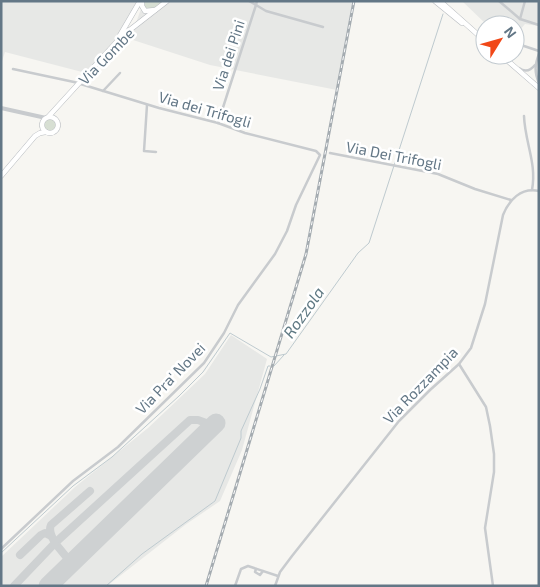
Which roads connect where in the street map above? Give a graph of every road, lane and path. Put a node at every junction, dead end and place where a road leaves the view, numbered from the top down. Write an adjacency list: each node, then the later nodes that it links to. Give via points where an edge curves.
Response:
1 (141, 1): 2 (main road, via 147,12); 16 (main road)
2 (167, 1): 16 (main road, Via Gombe)
3 (249, 1): 9 (street)
4 (258, 1): 9 (street)
5 (435, 1): 15 (main road)
6 (440, 1): 15 (main road)
7 (499, 1): 10 (street)
8 (526, 1): 11 (street)
9 (256, 5): 14 (street, Via dei Pini, via 266,11); 35 (street, Via dei Pini)
10 (515, 15)
11 (521, 15)
12 (525, 21): 13 (street)
13 (539, 25)
14 (323, 27)
15 (473, 31)
16 (111, 47): 25 (main road, Via Gombe)
17 (525, 47): 18 (street)
18 (539, 52): 21 (street)
19 (513, 65): 26 (main road)
20 (515, 65): 21 (street, via 527,71)
21 (535, 65): 24 (street)
22 (13, 69): 25 (street, Via dei Trifogli)
23 (120, 73): 27 (street)
24 (539, 83)
25 (78, 85): 27 (street, Via dei Trifogli); 29 (main road, Via Gombe)
26 (539, 88)
27 (103, 91): 28 (street, Via dei Trifogli)
28 (147, 105): 35 (street, Via dei Trifogli); 39 (street, via 144,151)
29 (59, 107): 33 (main road, Via Gombe); 34 (main road)
30 (1, 108): 32 (street)
31 (524, 116): 43 (street, via 533,161)
32 (38, 117): 33 (street); 36 (street)
33 (47, 117): 34 (main road, via 54,117); 36 (main road)
34 (58, 123): 37 (main road, via 55,131)
35 (218, 123): 41 (street, Via dei Trifogli, via 316,151)
36 (42, 124): 37 (main road); 38 (main road)
37 (46, 132): 38 (main road)
38 (35, 136): 42 (main road)
39 (156, 152)
40 (330, 153): 45 (street, Via Dei Trifogli, via 446,177)
41 (319, 158): 47 (street, Via Pra' Novei, via 275,254 238,305 224,334 204,363 118,447 73,481)
42 (1, 176)
43 (532, 190): 44 (street); 45 (street)
44 (539, 191)
45 (511, 200): 46 (street, Via Rozzampia, via 503,215 485,304 474,339)
46 (459, 364): 48 (street, Via Rozzampia, via 399,421); 51 (street, via 486,407 490,426 494,472 485,528)
47 (1, 549)
48 (278, 576): 49 (street, via 248,566 239,574); 50 (street, Via Rozzampia)
49 (235, 586)
50 (275, 586)
51 (493, 586)

